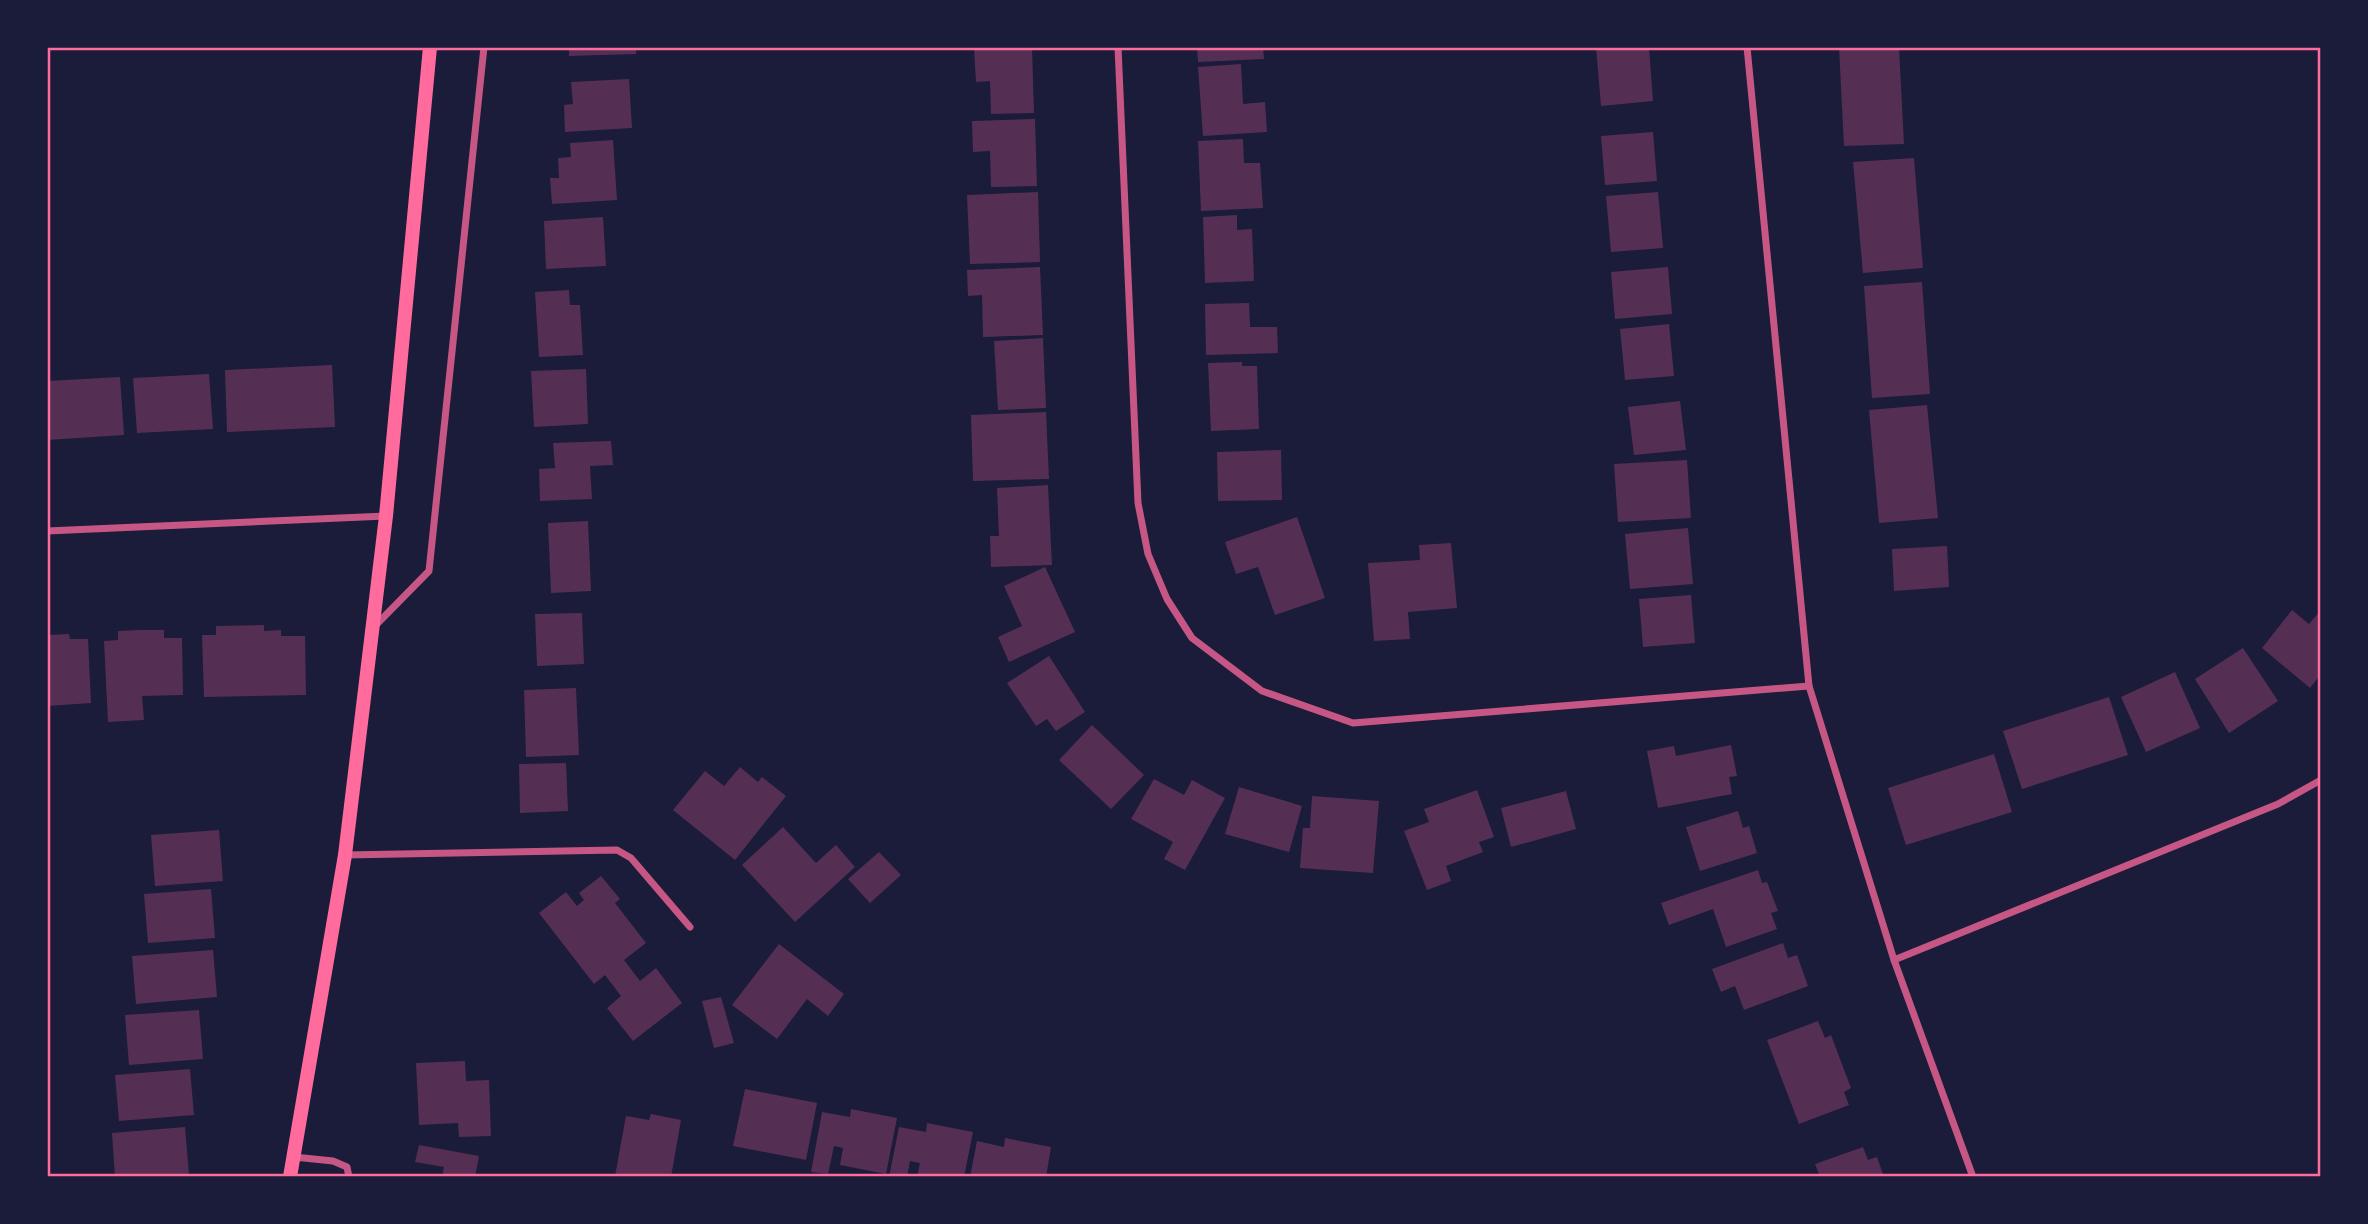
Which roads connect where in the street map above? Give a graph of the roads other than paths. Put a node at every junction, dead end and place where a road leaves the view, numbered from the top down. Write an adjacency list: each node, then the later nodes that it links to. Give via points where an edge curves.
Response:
1 (430, 47): 5 (main road)
2 (484, 47): 7 (street, via 429,571)
3 (1118, 47): 8 (street, via 1138,503 1148,554 1167,599 1192,638 1262,691 1353,723)
4 (1747, 47): 8 (street)
5 (386, 516): 6 (street); 7 (main road)
6 (47, 531)
7 (373, 628): 10 (main road)
8 (1809, 686): 12 (street)
9 (2321, 780): 12 (street, via 2278,804)
10 (345, 855): 11 (street, via 617,850 631,858); 13 (main road)
11 (690, 927)
12 (1894, 960): 16 (street)
13 (293, 1157): 14 (main road); 15 (street, via 333,1161 347,1167)
14 (290, 1177)
15 (349, 1177)
16 (1973, 1177)

